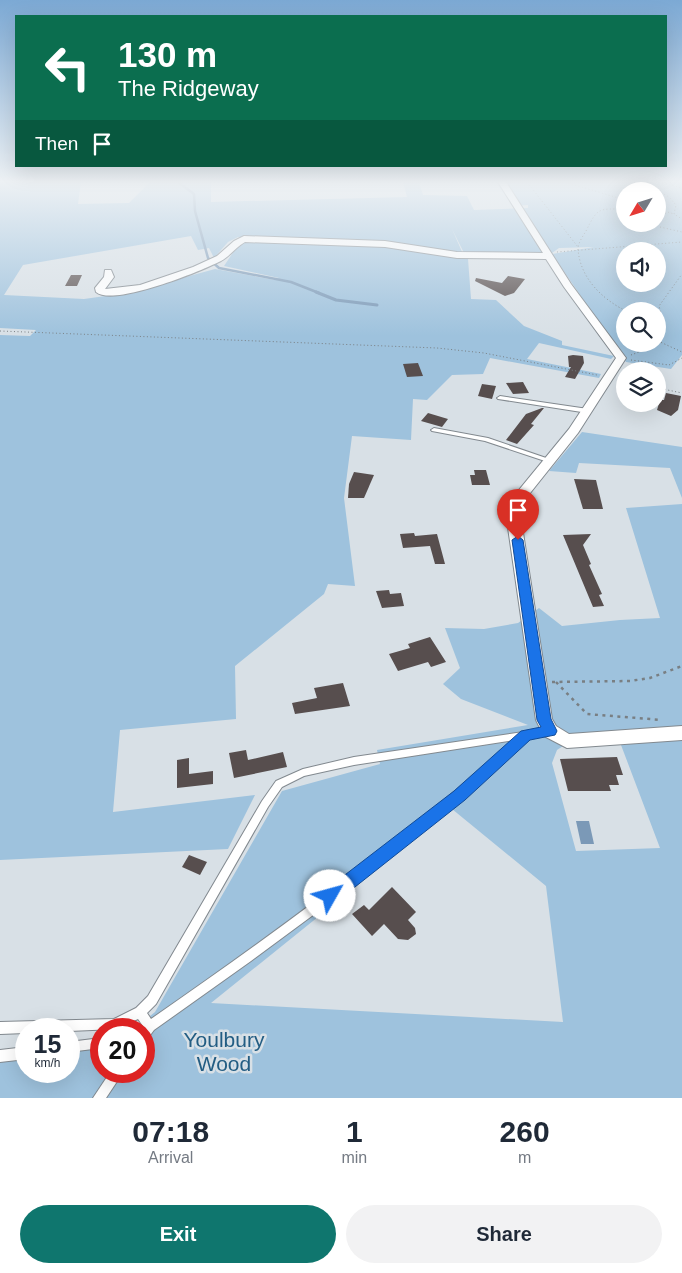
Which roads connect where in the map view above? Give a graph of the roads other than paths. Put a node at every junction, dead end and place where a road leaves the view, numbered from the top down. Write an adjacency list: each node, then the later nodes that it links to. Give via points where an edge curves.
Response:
1 (535, 233): 2 (street)
2 (548, 254): 3 (street, via 457,255 384,244 244,239 235,243 222,257 196,269 118,293 101,292 100,288 109,277); 5 (street, via 621,358)
3 (108, 272)
4 (500, 398): 5 (lane)
5 (588, 411): 7 (street)
6 (434, 430): 7 (lane, via 486,439)
7 (550, 461): 8 (street, via 512,506 544,720)
8 (550, 731): 9 (street, via 567,741); 10 (lane)
9 (682, 733)
10 (526, 735): 11 (lane, via 354,761 303,773 279,784 152,1000); 13 (lane, via 460,796 233,969)
11 (140, 1012): 12 (lane); 14 (lane, via 114,1024)
12 (142, 1018)
13 (155, 1024)
14 (0, 1028)
15 (15, 1054): 16 (lane)
16 (0, 1056)
17 (110, 1083): 18 (lane)
18 (99, 1098)

